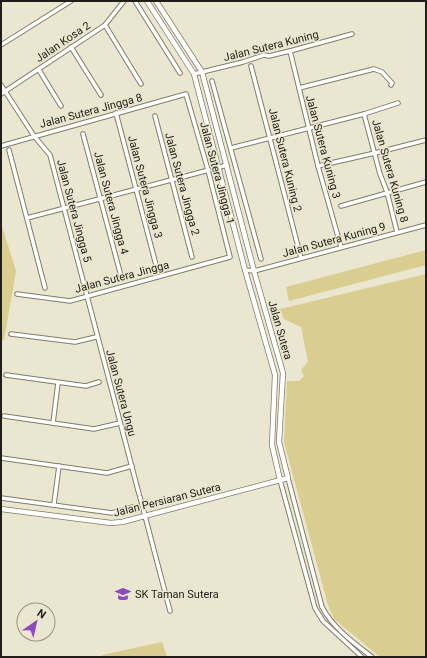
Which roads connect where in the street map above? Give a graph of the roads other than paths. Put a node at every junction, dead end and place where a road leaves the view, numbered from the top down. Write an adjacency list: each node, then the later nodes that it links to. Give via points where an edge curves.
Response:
1 (70, 1): 8 (street)
2 (124, 1): 6 (street, Jalan Kosa 2)
3 (135, 1): 14 (street)
4 (147, 1): 15 (street, Jalan Sutera)
5 (156, 1): 13 (street, Jalan Sutera)
6 (105, 25): 9 (street, Jalan Kosa 2); 17 (street)
7 (352, 34): 10 (street, Jalan Sutera Kuning)
8 (1, 45)
9 (71, 47): 12 (street, Jalan Kosa 2); 24 (street)
10 (290, 51): 13 (street, Jalan Sutera Kuning, via 264,55); 20 (street, Jalan Sutera Kuning 3)
11 (251, 66): 33 (street, Jalan Sutera Kuning 2)
12 (38, 70): 21 (street, Jalan Kosa 2); 26 (street)
13 (202, 72): 15 (street, Jalan Sutera Kuning); 39 (street, Jalan Sutera)
14 (180, 74)
15 (194, 74): 41 (street, Jalan Sutera)
16 (212, 81): 36 (street)
17 (141, 84)
18 (1, 85): 21 (street, Jalan Sutera Jingga 5)
19 (391, 85): 20 (street, via 382,72 374,69)
20 (299, 88): 30 (street, Jalan Sutera Kuning 3)
21 (5, 92): 22 (street, Jalan Kosa 2); 32 (street, Jalan Sutera Jingga 5)
22 (1, 94)
23 (186, 94): 27 (street, Jalan Sutera Jingga 8); 41 (street, Jalan Sutera Jingga 1)
24 (101, 95)
25 (398, 103): 28 (street)
26 (60, 106)
27 (116, 113): 32 (street, Jalan Sutera Jingga 8); 44 (street, Jalan Sutera Jingga 3)
28 (364, 114): 30 (street); 38 (street, Jalan Sutera Kuning 8)
29 (155, 116): 42 (street, Jalan Sutera Jingga 2)
30 (309, 128): 33 (street); 40 (street, Jalan Sutera Kuning 3)
31 (83, 134): 46 (street, Jalan Sutera Jingga 4)
32 (34, 136): 35 (street, Jalan Sutera Jingga 8); 48 (street, Jalan Sutera Jingga 5, via 50,155)
33 (270, 138): 36 (street); 55 (street, Jalan Sutera Kuning 2)
34 (426, 140): 38 (street)
35 (1, 146)
36 (231, 148): 56 (street)
37 (9, 150): 49 (street)
38 (375, 153): 40 (street); 45 (street, Jalan Sutera Kuning 8)
39 (226, 165): 41 (street); 59 (street, Jalan Sutera)
40 (318, 166): 52 (street, Jalan Sutera Kuning 3)
41 (212, 169): 42 (street); 54 (street, Jalan Sutera Jingga 1); 58 (street, Jalan Sutera)
42 (172, 180): 44 (street); 53 (street, Jalan Sutera Jingga 2)
43 (426, 182): 45 (street)
44 (136, 190): 46 (street); 57 (street, Jalan Sutera Jingga 3)
45 (387, 192): 47 (street); 51 (street, Jalan Sutera Kuning 8)
46 (100, 199): 48 (street); 60 (street, Jalan Sutera Jingga 4)
47 (341, 206)
48 (64, 209): 49 (street); 63 (street, Jalan Sutera Jingga 5)
49 (27, 218): 61 (street)
50 (426, 225): 51 (street, Jalan Sutera Kuning 9)
51 (398, 232): 52 (street, Jalan Sutera Kuning 9)
52 (341, 248): 55 (street, Jalan Sutera Kuning 9)
53 (192, 257)
54 (230, 257): 63 (street, Jalan Sutera Jingga)
55 (301, 258): 59 (street, Jalan Sutera Kuning 9)
56 (261, 259)
57 (156, 265)
58 (245, 270): 59 (street, Jalan Sutera Kuning 9); 76 (street, Jalan Sutera, via 275,375 272,445)
59 (254, 271): 75 (street, Jalan Sutera, via 283,373 279,442)
60 (121, 276)
61 (45, 288)
62 (17, 294): 63 (street, Jalan Sutera Jingga, via 70,301)
63 (86, 296): 65 (street, Jalan Sutera Ungu)
64 (11, 334): 65 (street, via 75,342)
65 (96, 337): 71 (street, Jalan Sutera Ungu)
66 (6, 375): 68 (street)
67 (100, 382): 68 (street, via 86,386)
68 (58, 383): 70 (street)
69 (4, 416): 70 (street)
70 (53, 423): 71 (street, via 94,429)
71 (120, 423): 74 (street, Jalan Sutera Ungu)
72 (1, 458): 73 (street)
73 (59, 466): 74 (street, via 108,473); 78 (street)
74 (132, 466): 81 (street, Jalan Sutera Ungu)
75 (288, 478): 76 (street, Jalan Persiaran Sutera); 84 (street, Jalan Sutera, via 322,607 336,627)
76 (280, 480): 81 (street, Jalan Persiaran Sutera); 83 (street, Jalan Sutera, via 315,608 323,621)
77 (1, 498): 78 (street)
78 (54, 504): 79 (street, via 112,513)
79 (133, 507)
80 (1, 509): 81 (street, Jalan Persiaran Sutera, via 111,523)
81 (144, 516): 82 (street, Jalan Sutera Ungu)
82 (170, 612)
83 (362, 657)
84 (372, 657)

